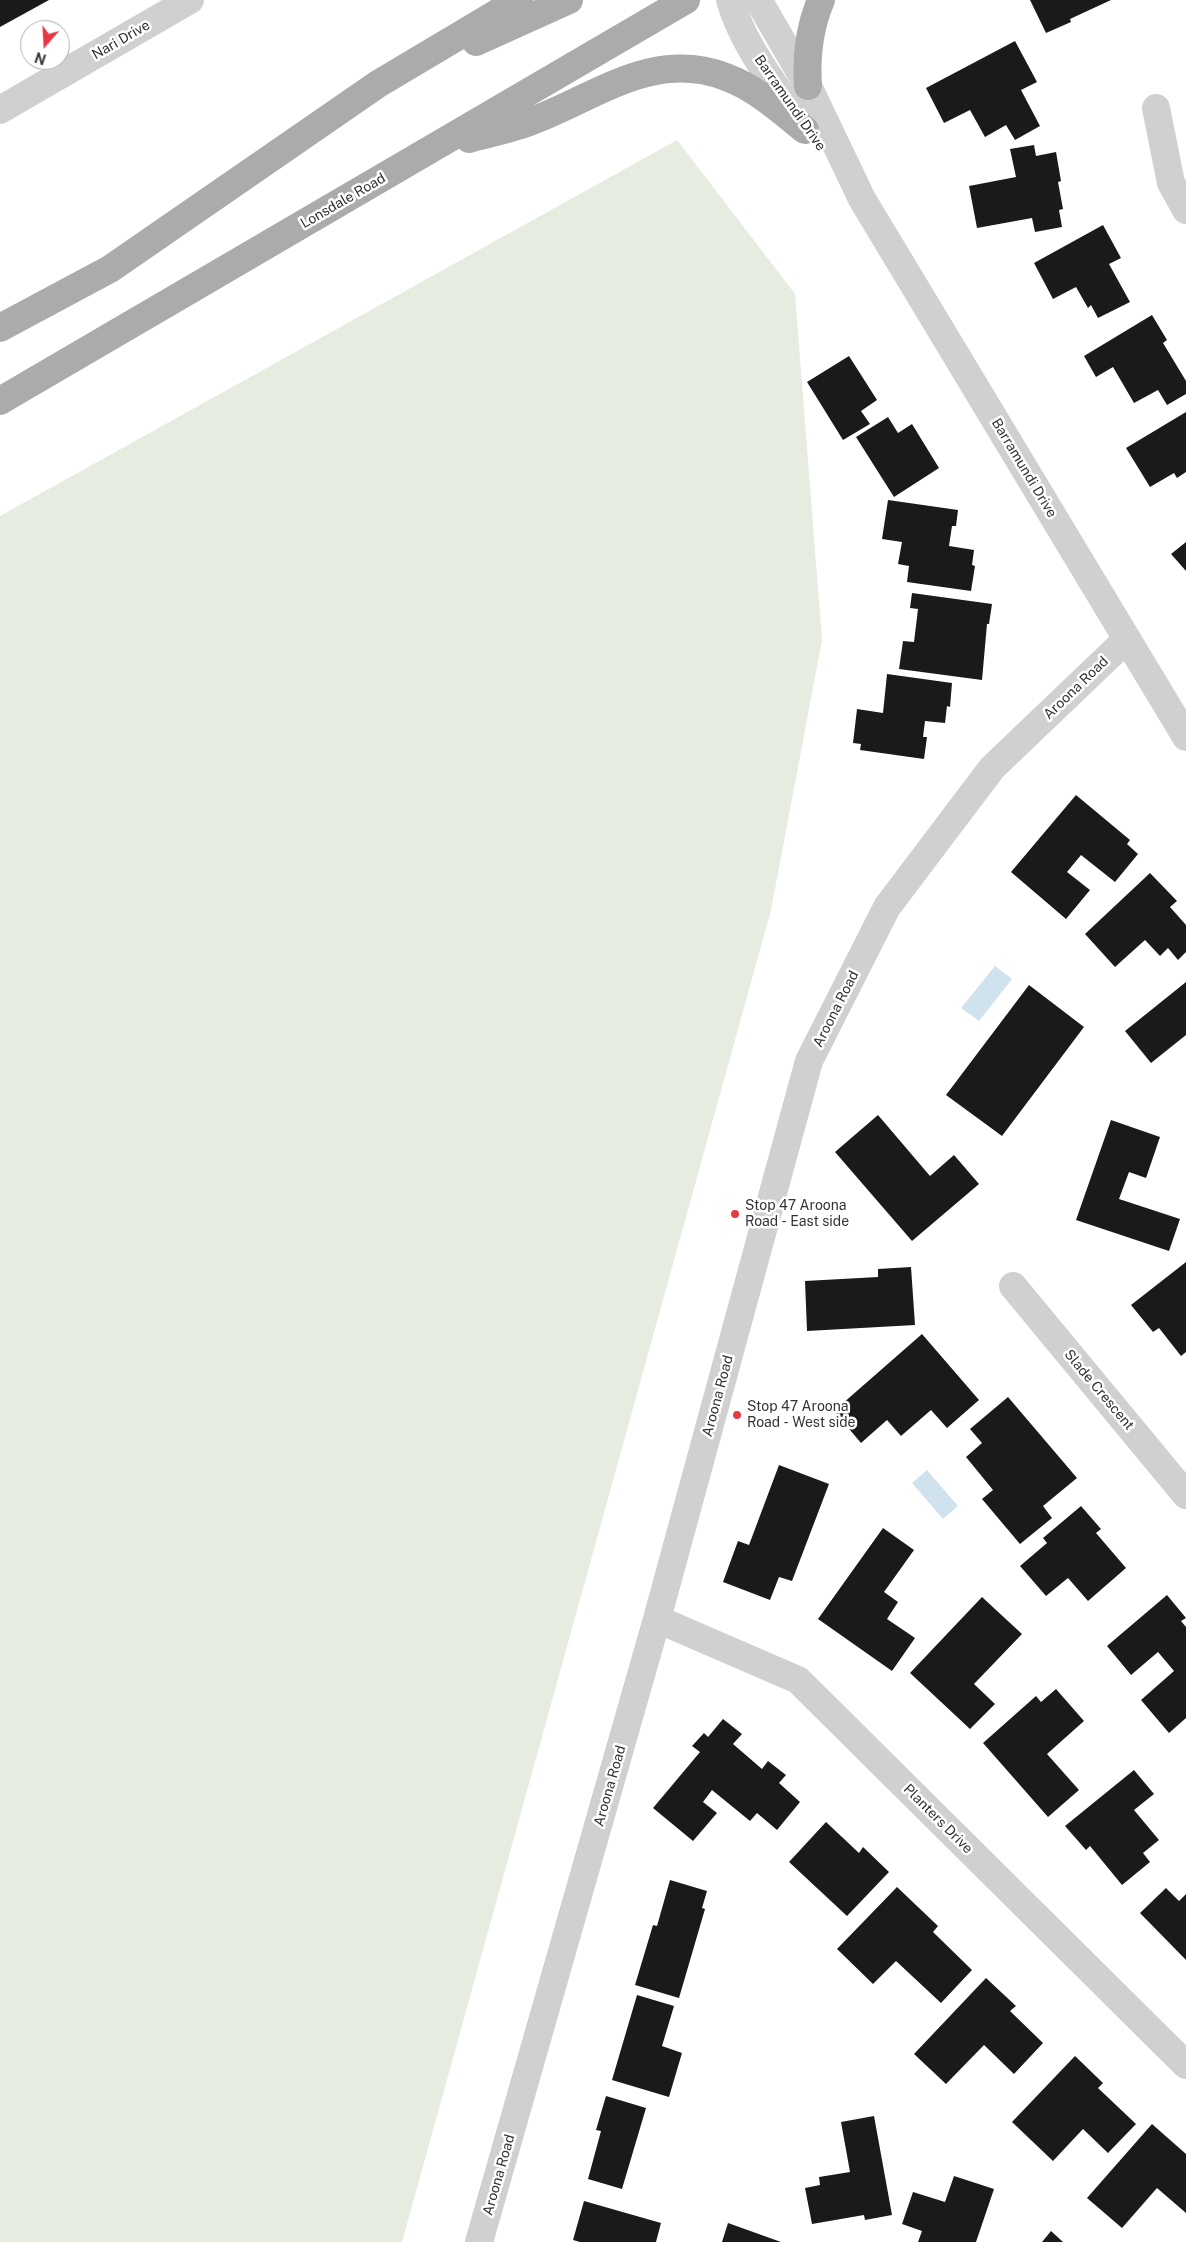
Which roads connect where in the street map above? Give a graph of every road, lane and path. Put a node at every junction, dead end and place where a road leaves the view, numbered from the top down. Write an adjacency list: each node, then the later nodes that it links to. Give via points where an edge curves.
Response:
1 (190, 0): 11 (street, Nari Drive)
2 (519, 0): 8 (main road)
3 (569, 0): 8 (main road)
4 (686, 0): 13 (main road, Lonsdale Road)
5 (730, 0): 12 (street, Barramundi Drive, via 736,21)
6 (756, 0): 9 (street, Barramundi Drive)
7 (821, 0): 9 (main road, via 808,46)
8 (378, 84): 16 (main road, via 110,269)
9 (808, 86): 14 (street, Barramundi Drive)
10 (1156, 108): 15 (street, via 1170,183)
11 (0, 110)
12 (805, 130): 13 (main road, via 739,82 708,72 674,69 628,77 531,122); 14 (street, Barramundi Drive)
13 (432, 149): 17 (main road, Lonsdale Road)
14 (862, 199): 18 (street, Barramundi Drive)
15 (1186, 210)
16 (0, 328)
17 (0, 401)
18 (1127, 639): 19 (street, Barramundi Drive); 22 (street, Aroona Road, via 992,768 887,907 809,1061)
19 (1186, 737)
20 (1013, 1286): 21 (street, Slade Crescent)
21 (1186, 1494)
22 (658, 1619): 23 (street, Planters Drive, via 798,1680); 24 (street, Aroona Road)
23 (1186, 2065)
24 (479, 2242)

